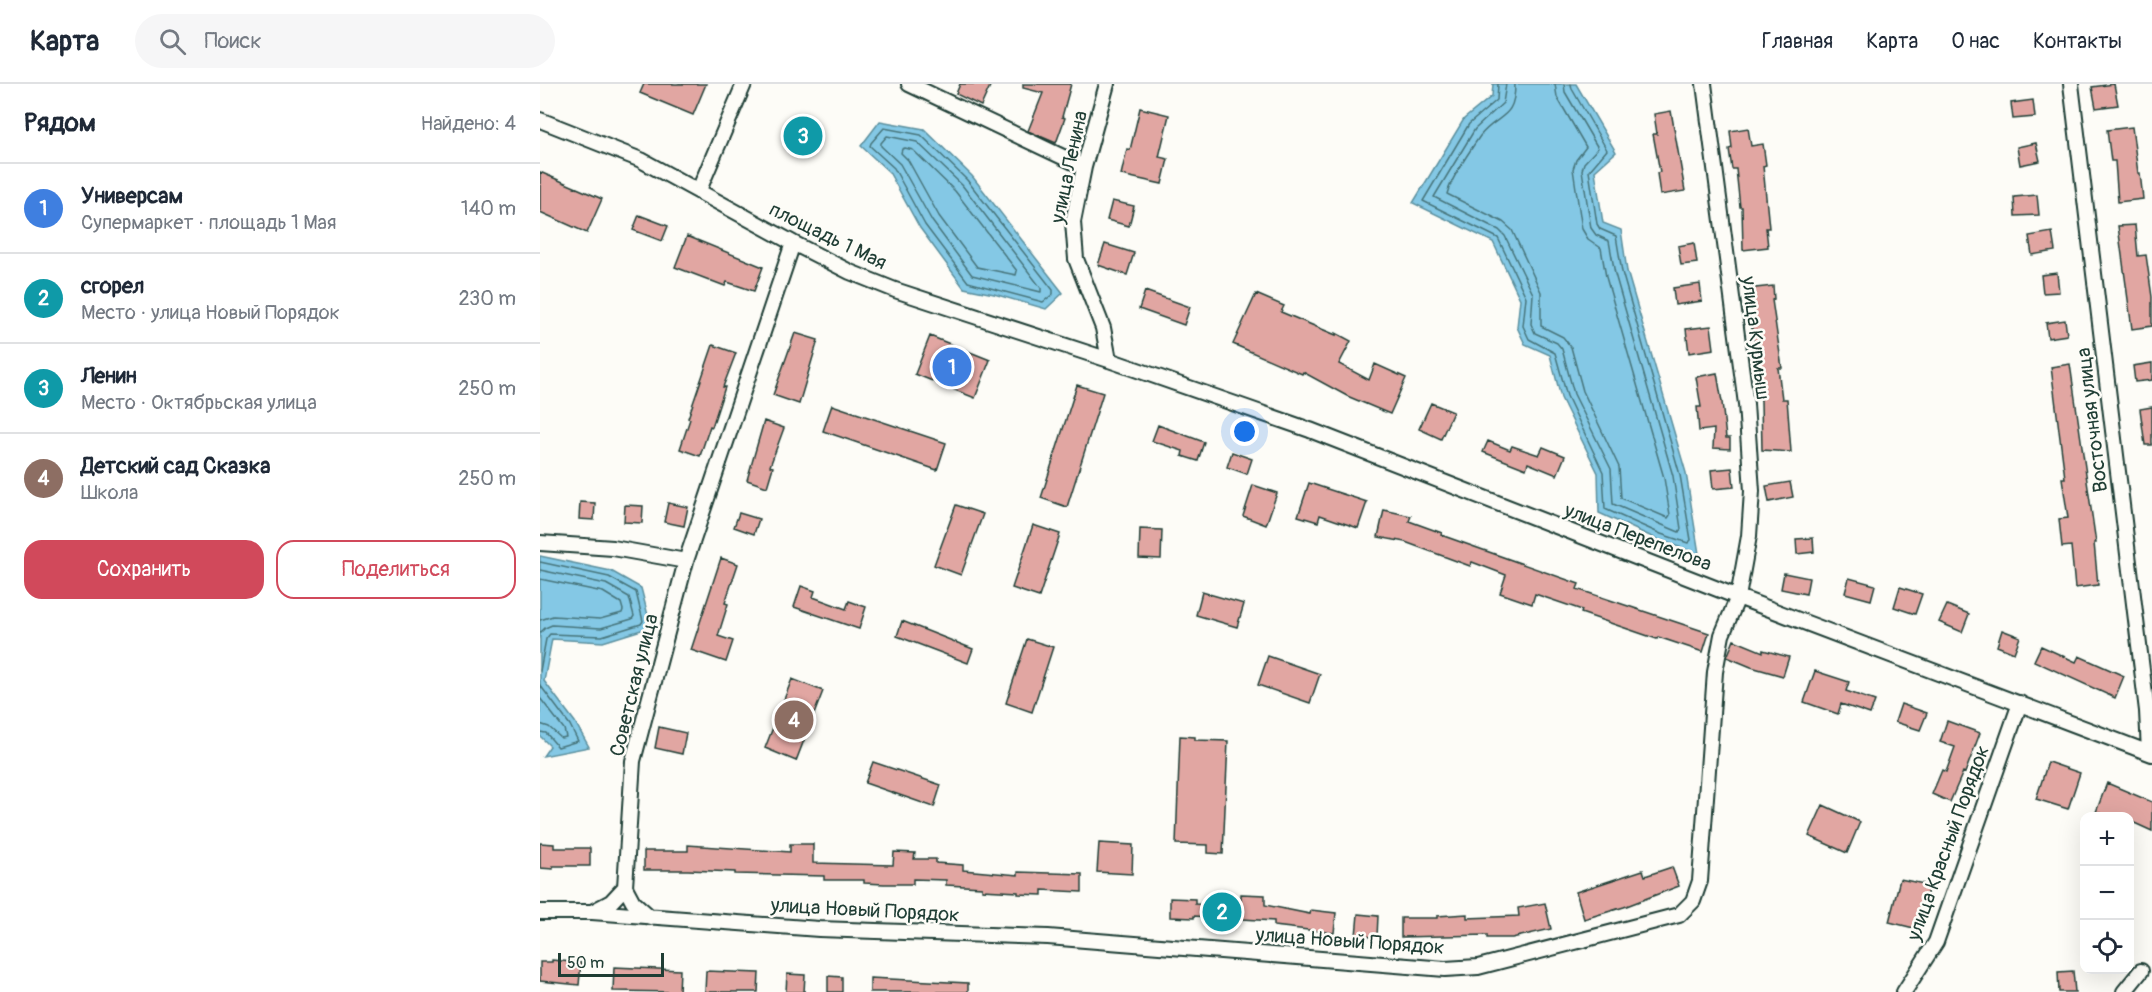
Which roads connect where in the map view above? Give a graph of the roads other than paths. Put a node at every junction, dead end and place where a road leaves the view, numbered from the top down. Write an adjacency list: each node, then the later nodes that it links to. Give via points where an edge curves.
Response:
1 (744, 84): 8 (street)
2 (909, 84): 7 (street)
3 (1107, 84): 7 (street, улица Ленина)
4 (1704, 84): 13 (street, улица Курмыш, via 1746,404 1752,491)
5 (2071, 84): 15 (street, Восточная улица)
6 (540, 120): 8 (street, площадь 1 Мая, via 641,160)
7 (1084, 167): 10 (street, улица Ленина, via 1073,222 1076,259 1103,328)
8 (699, 190): 9 (street, площадь 1 Мая)
9 (793, 243): 10 (street, площадь 1 Мая, via 894,290); 12 (street, Советская улица)
10 (1109, 360): 13 (street, улица Перепелова, via 1310,430)
11 (540, 543): 12 (street, via 613,548)
12 (686, 561): 16 (street, Советская улица, via 633,761)
13 (1738, 597): 14 (street, улица Перепелова); 19 (street, улица Новый Порядок, via 1722,635 1715,672 1700,881 1693,901 1679,915 1478,967 1445,969 1048,937)
14 (2020, 703): 15 (street, улица Перепелова); 21 (street, улица Красный Порядок, via 1936,942)
15 (2150, 753)
16 (625, 887): 18 (street, via 611,902); 19 (street, via 633,902)
17 (540, 912): 18 (street, улица Новый Порядок)
18 (592, 912): 19 (street, улица Новый Порядок)
19 (651, 918)
20 (2141, 970): 22 (street)
21 (1904, 992)
22 (2124, 992)

